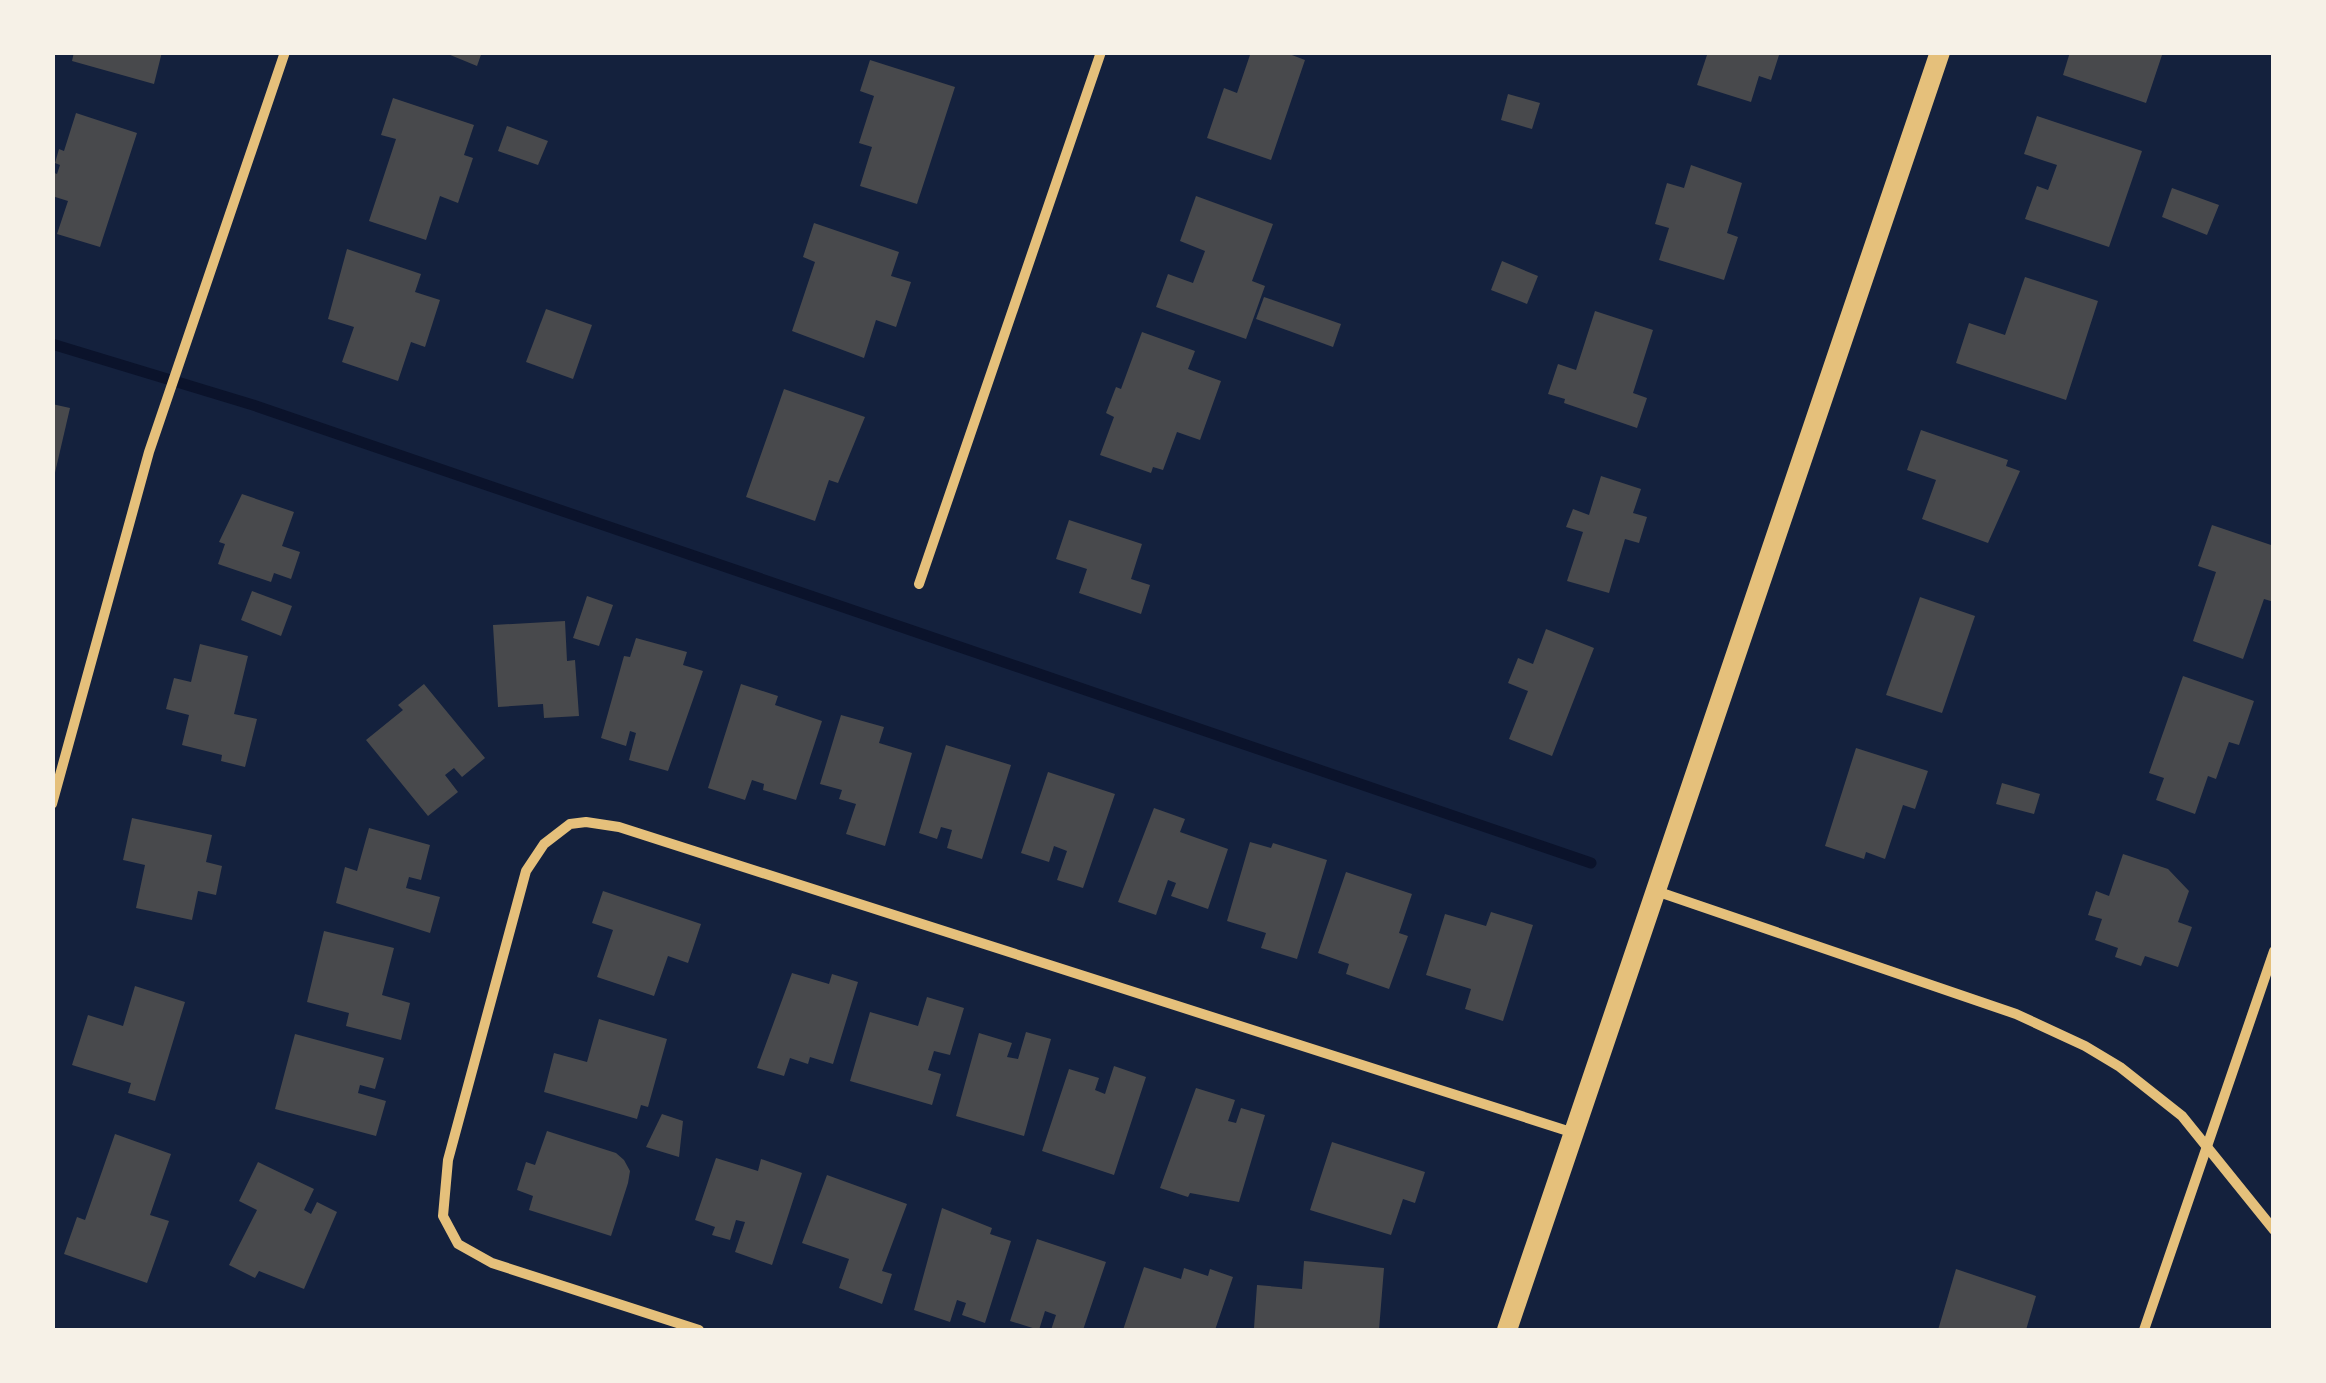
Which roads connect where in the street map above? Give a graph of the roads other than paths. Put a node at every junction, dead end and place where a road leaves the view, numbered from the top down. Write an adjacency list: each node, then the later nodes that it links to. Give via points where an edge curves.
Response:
1 (285, 52): 5 (street, via 149,452)
2 (1100, 52): 4 (street)
3 (1940, 52): 6 (main road)
4 (920, 584)
5 (52, 804)
6 (1655, 891): 8 (main road); 9 (street, via 2050,1028 2142,1082)
7 (2274, 951): 9 (street)
8 (1574, 1133): 11 (street, via 620,828 570,824 544,844 520,886 448,1160 443,1216 458,1244 492,1264); 12 (main road)
9 (2208, 1144): 10 (street); 13 (street)
10 (2274, 1230)
11 (699, 1330)
12 (1507, 1330)
13 (2144, 1330)

